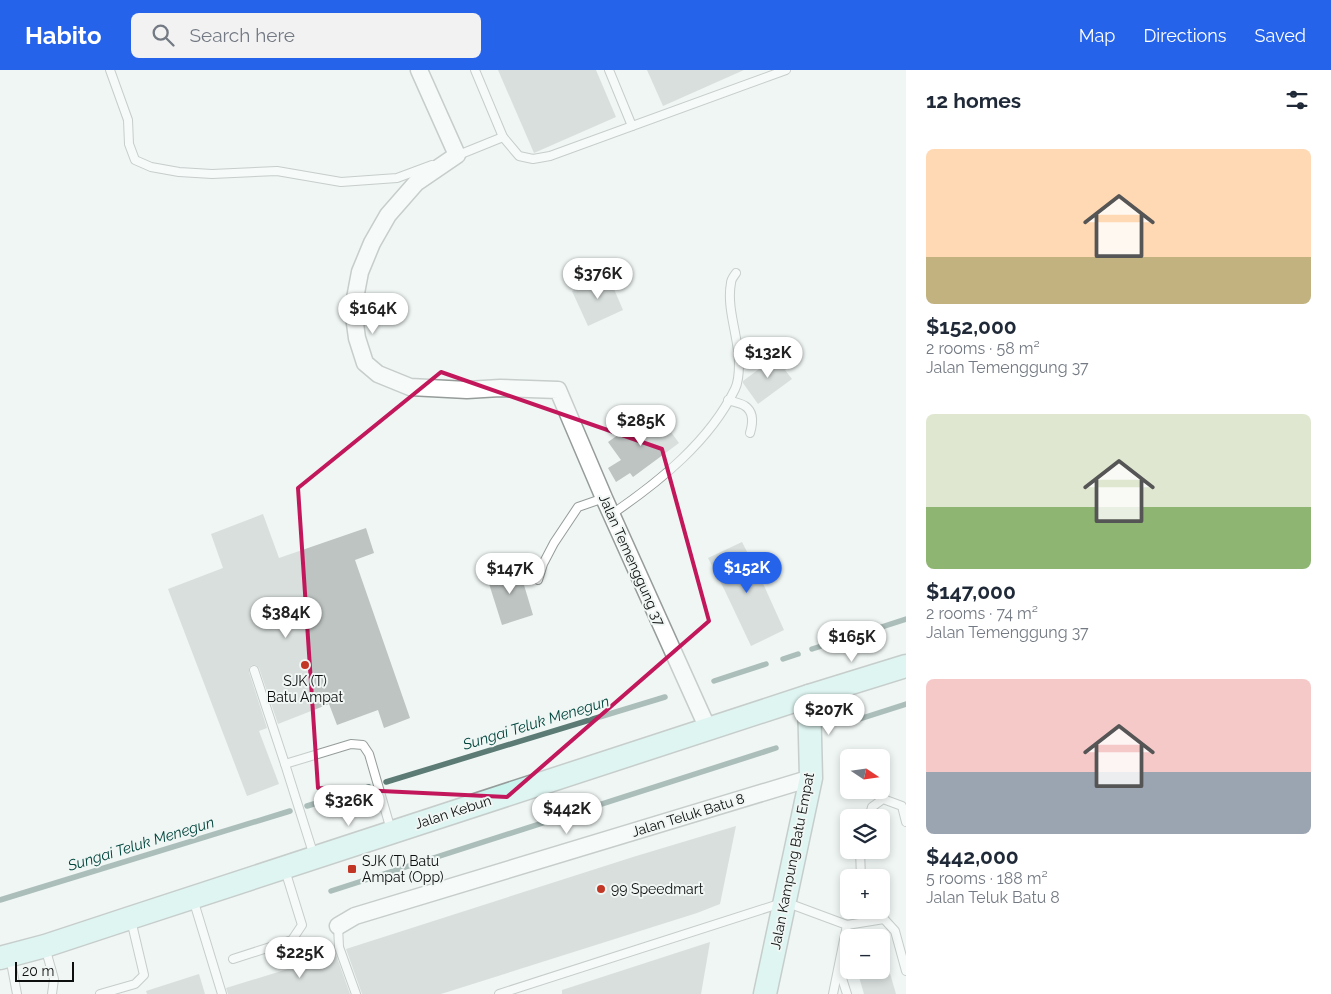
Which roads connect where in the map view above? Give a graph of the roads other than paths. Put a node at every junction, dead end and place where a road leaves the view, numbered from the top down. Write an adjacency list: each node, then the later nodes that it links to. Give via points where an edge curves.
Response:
1 (110, 70): 9 (lane, via 128,120 129,144 135,160 151,167 212,174 277,170 342,182 398,178)
2 (419, 70): 9 (street)
3 (475, 70): 8 (lane)
4 (609, 70): 7 (lane)
5 (786, 70): 6 (lane)
6 (765, 74): 7 (lane)
7 (632, 126): 8 (lane, via 550,156 533,159 519,156)
8 (503, 137): 9 (lane)
9 (457, 156): 13 (street, Jalan Temenggung 37, via 416,183 388,214 372,243 360,272 353,308 365,363 378,374 410,387 558,390)
10 (736, 273): 11 (lane, via 730,281 730,299 739,362 736,388)
11 (728, 400): 12 (lane, via 745,406 752,416); 14 (lane, via 712,427 678,463)
12 (750, 433)
13 (604, 498): 14 (street, Jalan Temenggung 37); 15 (lane, via 578,508 554,543)
14 (612, 514): 19 (street, Jalan Temenggung 37)
15 (538, 580)
16 (906, 666): 18 (main road, Jalan Kebun)
17 (254, 670): 20 (lane)
18 (809, 696): 19 (main road, Jalan Kebun); 21 (main road, Jalan Kampung Batu Empat)
19 (708, 729): 24 (main road, Jalan Kebun)
20 (286, 764): 24 (lane, via 351,744 363,745 369,754); 25 (lane)
21 (811, 778): 28 (main road, Jalan Kampung Batu Empat); 33 (street, Jalan Teluk Batu 8, via 355,916)
22 (872, 809): 23 (lane, via 883,799 902,806)
23 (906, 822)
24 (392, 832): 25 (main road, Jalan Kebun)
25 (315, 858): 26 (main road, Jalan Kebun)
26 (284, 868): 27 (main road, Jalan Kebun); 36 (lane, via 302,925 292,940)
27 (193, 897): 29 (main road, Jalan Kebun); 42 (lane)
28 (785, 902): 32 (lane); 44 (lane); 45 (main road, Jalan Kampung Batu Empat)
29 (130, 918): 34 (main road, Jalan Kebun); 41 (lane, via 144,975 135,984)
30 (863, 919): 31 (lane)
31 (863, 922): 32 (lane); 38 (lane, via 884,919 895,931)
32 (847, 925): 37 (lane)
33 (338, 926): 43 (lane, via 339,947)
34 (45, 946): 35 (main road, Jalan Kebun); 40 (lane, via 54,979)
35 (5, 957): 39 (lane)
36 (233, 959)
37 (838, 968): 46 (lane); 47 (lane)
38 (906, 971)
39 (17, 994)
40 (52, 994)
41 (100, 994)
42 (222, 994)
43 (356, 994)
44 (499, 994)
45 (765, 994)
46 (833, 994)
47 (847, 994)

